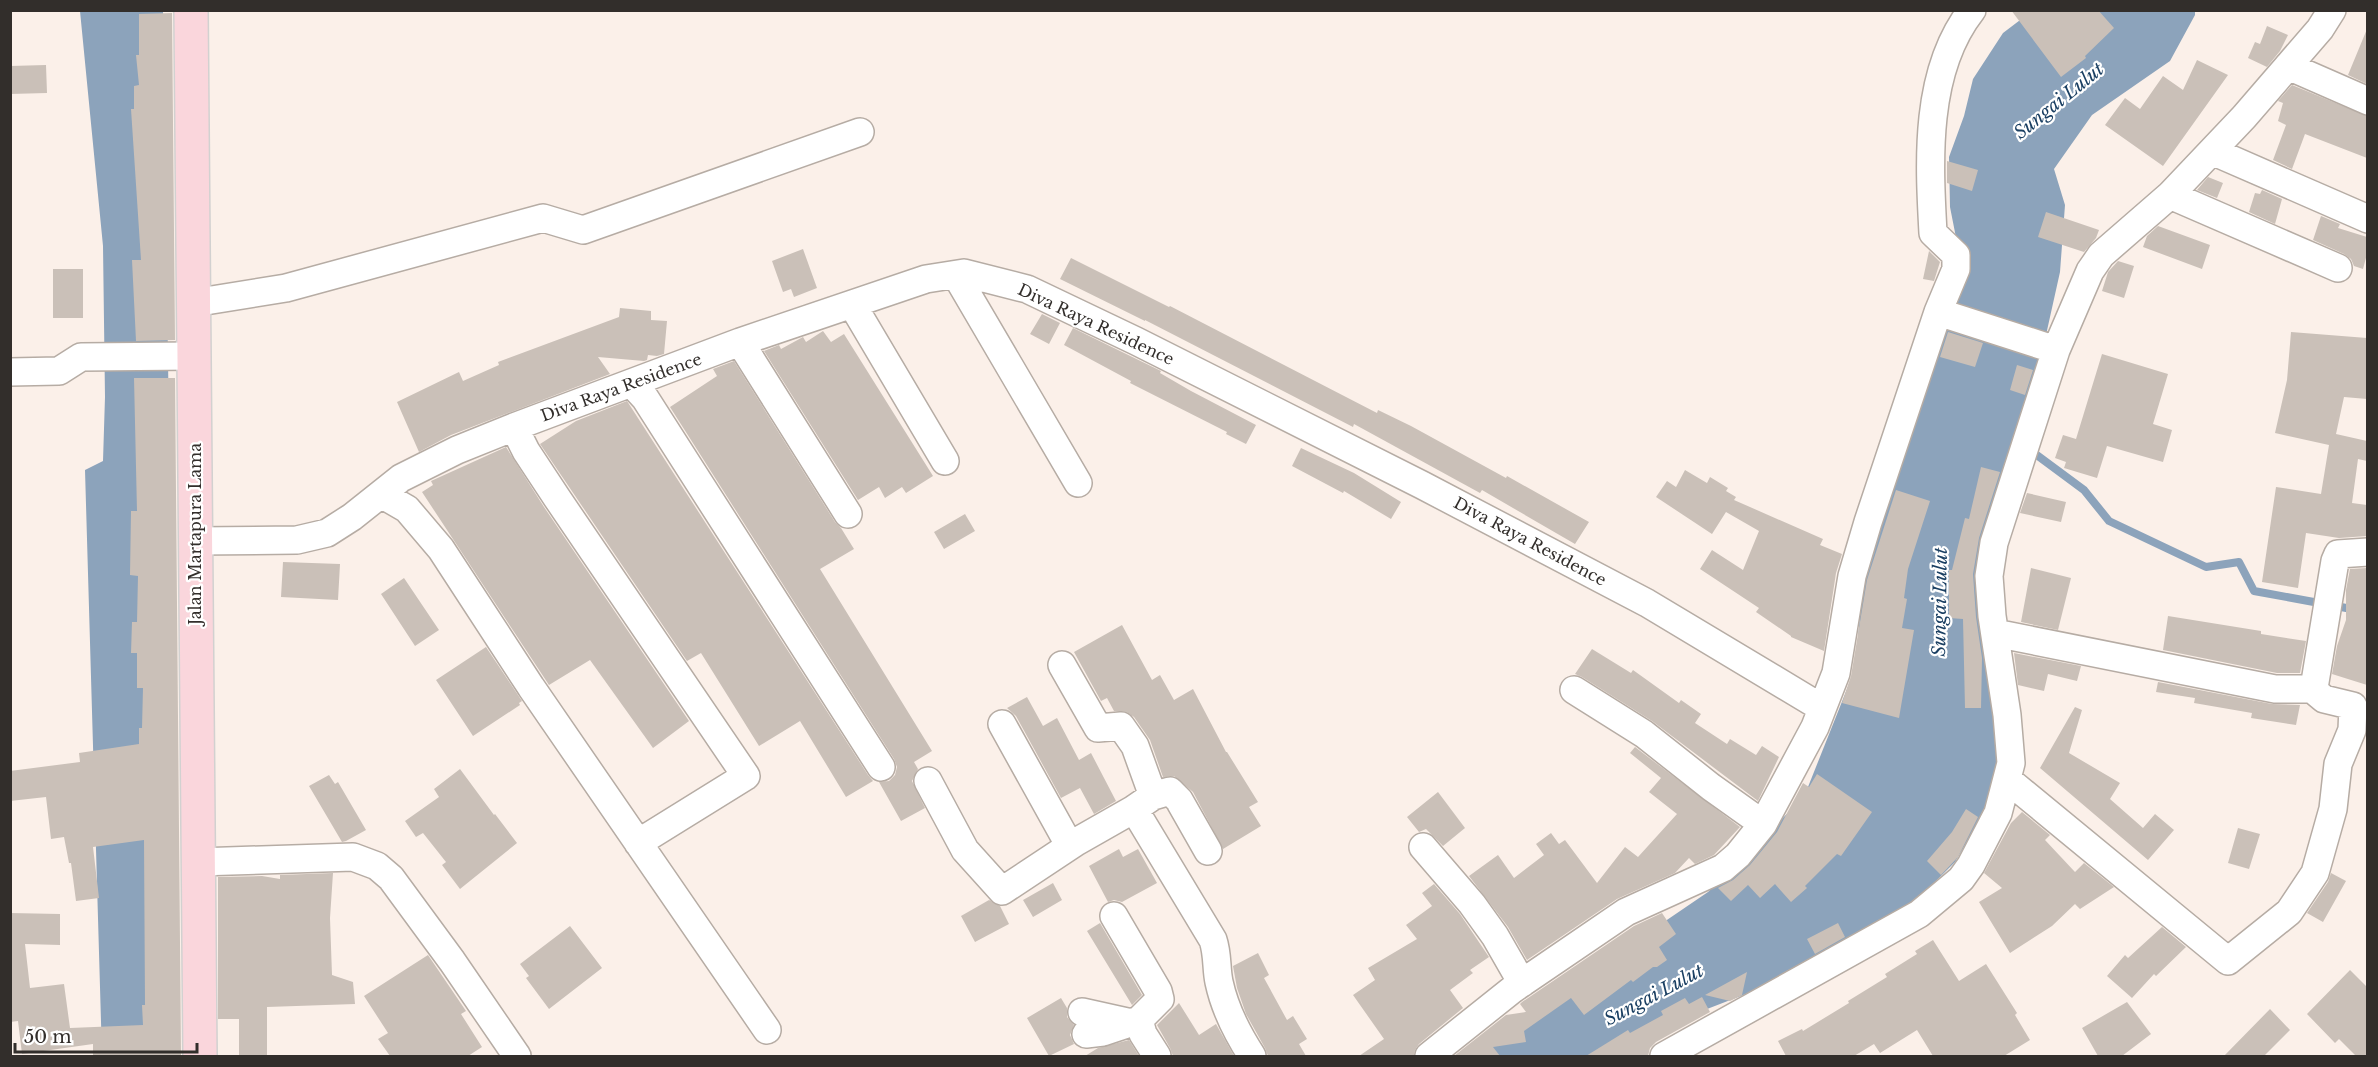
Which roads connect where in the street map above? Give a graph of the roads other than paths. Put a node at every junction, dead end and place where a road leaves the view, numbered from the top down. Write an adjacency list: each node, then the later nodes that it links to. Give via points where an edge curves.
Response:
1 (191, 10): 12 (main road, Jalan Martapura Lama)
2 (1972, 10): 14 (street, via 1947,57 1937,94 1930,171 1933,233 1956,255 1956,269)
3 (2332, 10): 4 (street)
4 (2288, 66): 5 (street); 7 (street)
5 (2367, 101)
6 (860, 132): 12 (street, via 583,230 543,218 285,288)
7 (2212, 152): 8 (street); 9 (street)
8 (2170, 195): 10 (street); 16 (street, via 2102,255 2090,271)
9 (2367, 219)
10 (2338, 268)
11 (956, 275): 13 (street, Diva Raya Residence, via 926,279); 24 (street); 33 (street, Diva Raya Residence, via 964,273 1027,289 1136,340 1647,603)
12 (193, 303): 18 (main road, Jalan Martapura Lama)
13 (852, 304): 15 (street, Diva Raya Residence); 23 (street)
14 (1940, 313): 16 (street); 33 (street, via 1868,522 1852,576 1836,673)
15 (740, 342): 21 (street, Diva Raya Residence); 26 (street)
16 (2053, 349): 29 (street, via 1992,554 1989,576)
17 (10, 356): 19 (street)
18 (183, 356): 19 (street); 27 (main road, Jalan Martapura Lama)
19 (83, 357): 20 (street, via 59,371)
20 (10, 372)
21 (632, 384): 22 (street, Diva Raya Residence); 35 (street, via 645,398)
22 (514, 427): 25 (street, Diva Raya Residence, via 401,478); 41 (street, via 556,498 746,776)
23 (945, 461)
24 (1078, 483)
25 (381, 494): 27 (street, Diva Raya Residence, via 327,533 297,540); 41 (street, via 407,509 441,549)
26 (848, 514)
27 (195, 541): 44 (main road, Jalan Martapura Lama)
28 (2367, 552): 31 (street, via 2338,554)
29 (1995, 633): 31 (street, via 2276,689); 36 (street, via 2009,737)
30 (1062, 665): 38 (street, via 1098,728 1121,726 1135,746)
31 (2312, 689): 36 (street, via 2324,699 2353,706 2352,730 2337,764 2333,809 2315,873 2289,912 2228,961)
32 (1574, 690): 39 (street, via 1644,734)
33 (1822, 708): 39 (street)
34 (1002, 724): 40 (street, via 1067,841)
35 (881, 767)
36 (2008, 780): 55 (street, via 1998,813 1971,865 1942,897 1919,915)
37 (928, 781): 40 (street, via 965,850 1002,891)
38 (1144, 803): 40 (street); 43 (street, via 1170,791); 53 (street, via 1213,940 1224,1004)
39 (1763, 824): 46 (street, via 1723,868 1626,912)
40 (1076, 842)
41 (638, 843): 49 (street)
42 (1423, 847): 46 (street, via 1496,936)
43 (1208, 851)
44 (198, 862): 50 (main road, Jalan Martapura Lama); 51 (street, via 353,857 376,866 391,878)
45 (1114, 916): 47 (street, via 1160,999)
46 (1522, 983): 54 (street)
47 (1134, 1021): 48 (street); 52 (street)
48 (1084, 1023)
49 (767, 1030)
50 (200, 1056)
51 (517, 1056)
52 (1157, 1056)
53 (1252, 1056)
54 (1429, 1056)
55 (1664, 1056)

